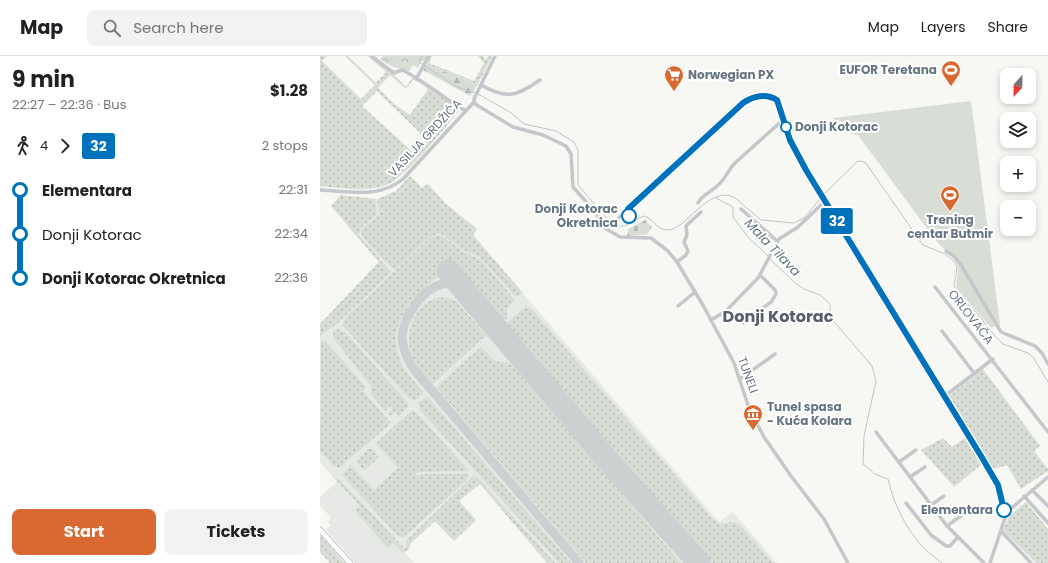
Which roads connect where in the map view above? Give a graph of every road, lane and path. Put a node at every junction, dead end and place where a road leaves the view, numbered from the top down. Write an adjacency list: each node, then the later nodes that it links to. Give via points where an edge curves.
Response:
1 (371, 56): 4 (street, via 394,74 402,70)
2 (429, 56): 4 (street)
3 (495, 56): 6 (street)
4 (416, 79): 8 (street)
5 (540, 80): 6 (street, via 521,93 512,95 498,94)
6 (481, 86): 7 (street)
7 (474, 102): 8 (street, VASILJA GRDŽIĆA); 15 (street, via 492,116 513,127 543,135 566,146 571,154 572,187)
8 (466, 111): 10 (street, VASILJA GRDŽIĆA, via 403,179 389,189 368,193)
9 (784, 119): 11 (street, via 797,155); 12 (street, via 735,163 722,182); 15 (street, via 775,99 756,96 749,98)
10 (320, 190)
11 (824, 200): 16 (street, via 798,228); 31 (street)
12 (698, 203)
13 (740, 209): 16 (street)
14 (701, 212): 18 (street, via 686,226 687,235 684,242 688,251 686,256)
15 (605, 228): 18 (street, TUNELI, via 620,237 652,238 666,248)
16 (777, 241): 19 (street)
17 (946, 251): 28 (street, via 961,265 1001,332 1034,346 1042,353)
18 (677, 262): 21 (street, TUNELI)
19 (760, 275): 23 (street, via 726,311); 24 (street, via 776,294 771,302)
20 (935, 287): 27 (street, ORLOVAČA)
21 (695, 292): 22 (street); 23 (street, TUNELI)
22 (678, 306)
23 (710, 320): 30 (street, TUNELI)
24 (743, 323)
25 (942, 331): 29 (street)
26 (775, 354): 30 (street)
27 (993, 359): 29 (street, ORLOVAČA); 33 (street, ORLOVAČA)
28 (1048, 364)
29 (974, 373): 31 (street, ORLOVAČA)
30 (740, 379): 53 (street, TUNELI, via 750,411 764,437 824,519)
31 (945, 396): 45 (street, via 998,485)
32 (876, 432): 35 (street)
33 (1048, 432)
34 (916, 450): 35 (street)
35 (899, 462): 37 (street)
36 (925, 467): 37 (street)
37 (910, 477): 43 (street)
38 (1048, 477): 39 (street)
39 (1032, 490): 41 (street); 44 (street)
40 (944, 496): 43 (street)
41 (1024, 496): 45 (street); 47 (street)
42 (906, 503): 51 (street, via 931,535 946,546 950,546)
43 (931, 505): 48 (street)
44 (1048, 506)
45 (1007, 512): 50 (street)
46 (962, 515): 48 (street)
47 (1048, 523)
48 (947, 526): 51 (street)
49 (320, 530): 52 (main road)
50 (1001, 531): 55 (street); 56 (street)
51 (957, 538): 54 (street)
52 (350, 563)
53 (848, 563)
54 (984, 563)
55 (990, 563)
56 (1031, 563)

